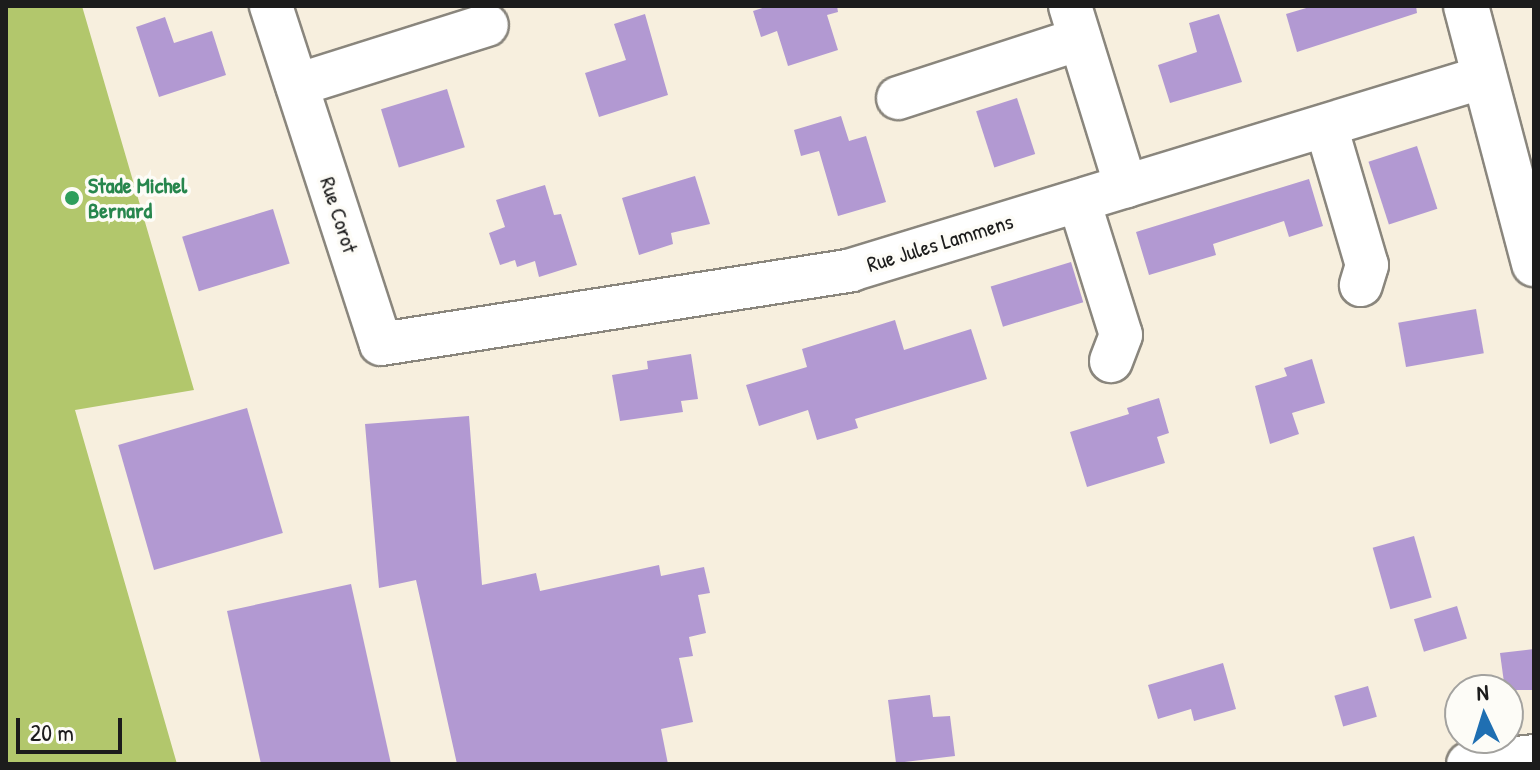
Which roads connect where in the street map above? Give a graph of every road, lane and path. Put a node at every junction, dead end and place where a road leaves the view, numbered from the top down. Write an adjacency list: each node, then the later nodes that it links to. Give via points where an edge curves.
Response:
1 (271, 6): 6 (street, Rue Corot)
2 (1466, 6): 5 (main road)
3 (1075, 22): 7 (street); 9 (street)
4 (487, 25): 6 (street)
5 (1484, 77): 8 (street, Rue Jules Lammens); 11 (main road)
6 (297, 85): 13 (street, Rue Corot)
7 (898, 98)
8 (1326, 126): 9 (street, Rue Jules Lammens); 12 (street, via 1367,265)
9 (1126, 187): 10 (street, Rue Jules Lammens)
10 (1079, 201): 13 (street, Rue Jules Lammens, via 822,277); 14 (street, via 1121,335)
11 (1534, 264)
12 (1361, 285)
13 (381, 344)
14 (1111, 361)
15 (1534, 756): 16 (street)
16 (1468, 764)

